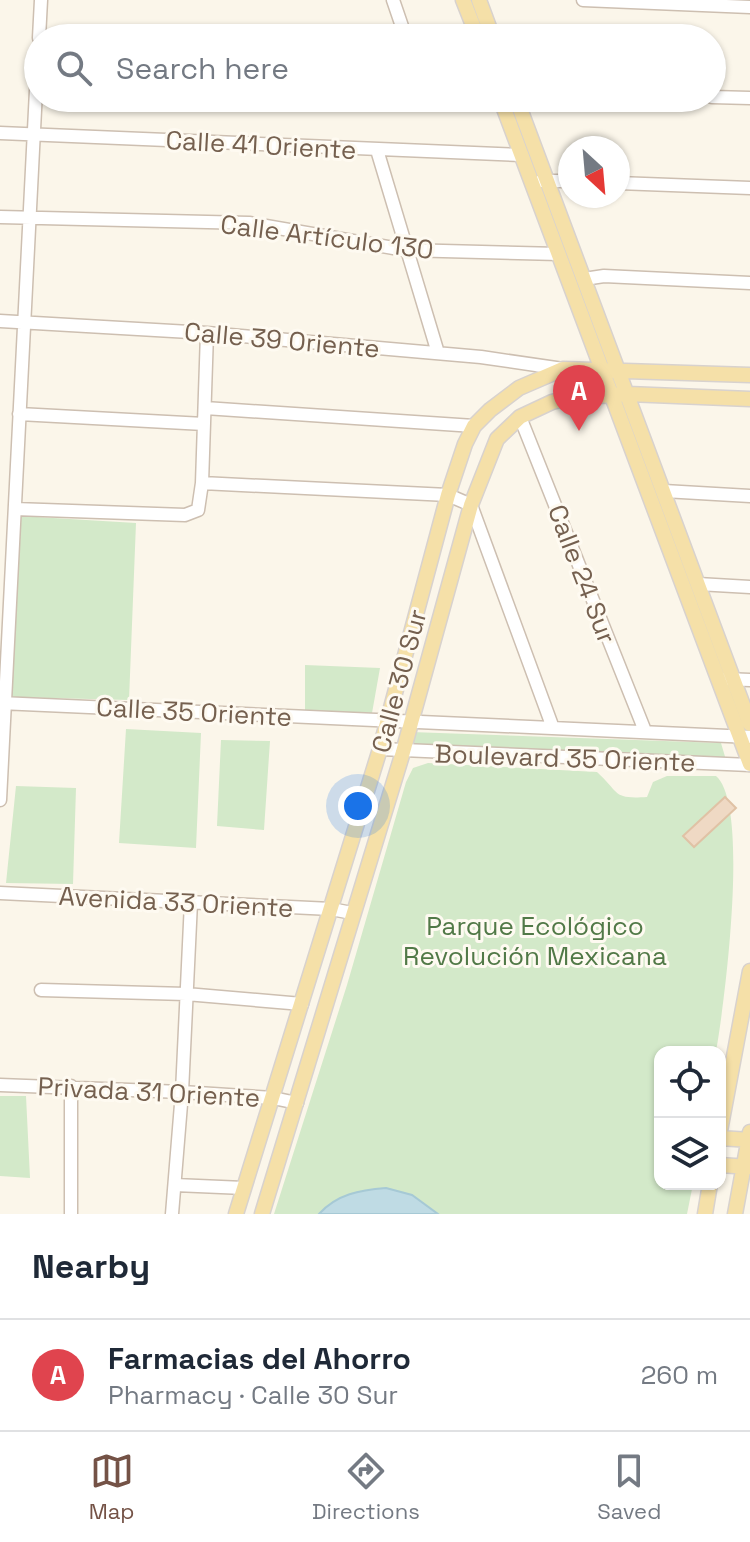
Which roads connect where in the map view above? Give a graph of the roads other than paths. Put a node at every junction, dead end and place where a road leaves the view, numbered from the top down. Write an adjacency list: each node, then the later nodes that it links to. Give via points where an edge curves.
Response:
1 (41, 0): 7 (street)
2 (393, 0): 8 (street)
3 (463, 0): 9 (main road)
4 (479, 0): 10 (main road)
5 (583, 0): 6 (street)
6 (750, 7)
7 (40, 24)
8 (401, 24)
9 (472, 24)
10 (488, 24)
11 (726, 97): 12 (street)
12 (750, 98)
13 (35, 112): 17 (street)
14 (505, 112): 19 (main road)
15 (520, 112): 21 (main road)
16 (0, 133): 17 (street, Calle 41 Oriente)
17 (34, 134): 18 (street, Calle 41 Oriente); 25 (street)
18 (377, 150): 19 (street, Calle 41 Oriente); 26 (street)
19 (521, 155): 21 (main road)
20 (558, 181): 21 (street)
21 (539, 182): 27 (main road); 28 (main road)
22 (630, 183): 23 (street)
23 (750, 188)
24 (0, 217): 25 (street, Calle Artículo 130)
25 (28, 218): 26 (street, Calle Artículo 130, via 249,223); 31 (street)
26 (405, 250): 27 (street, Calle Artículo 130); 33 (street)
27 (559, 254): 35 (main road)
28 (584, 279): 29 (street); 35 (main road)
29 (750, 283)
30 (0, 321): 31 (street, Calle 39 Oriente)
31 (23, 322): 32 (street, Calle 39 Oriente); 40 (street)
32 (207, 333): 33 (street, Calle 39 Oriente); 39 (street)
33 (438, 353): 34 (street, Calle 39 Oriente)
34 (563, 369): 35 (main road, Calle 30 Sur); 43 (main road, Calle 30 Sur, via 519,388)
35 (611, 370): 36 (main road, Calle 30 Sur); 37 (main road)
36 (750, 375)
37 (620, 394): 38 (main road, Calle 30 Sur); 41 (main road, Calle 30 Sur, via 568,398); 45 (main road); 54 (main road)
38 (750, 399)
39 (205, 408): 42 (street); 43 (street)
40 (19, 414): 42 (street); 49 (street)
41 (520, 417): 48 (main road, Calle 30 Sur, via 497,439); 61 (street, Calle 24 Sur)
42 (204, 424): 44 (street)
43 (474, 426): 46 (main road, Calle 30 Sur)
44 (202, 483): 46 (street); 49 (street, via 198,510 185,515)
45 (664, 491): 47 (street); 51 (main road)
46 (448, 495): 48 (street); 57 (main road, Calle 30 Sur)
47 (750, 496)
48 (471, 505): 58 (main road, Calle 30 Sur); 60 (street)
49 (14, 514): 50 (street); 53 (street)
50 (0, 517)
51 (698, 584): 52 (street); 54 (main road)
52 (750, 587)
53 (5, 607): 56 (street)
54 (726, 679): 55 (street); 59 (main road); 62 (main road)
55 (750, 680)
56 (3, 704): 57 (street, Calle 35 Oriente); 66 (street)
57 (387, 722): 58 (street, Boulevard 35 Oriente); 63 (main road, Calle 30 Sur)
58 (410, 724): 60 (street, Boulevard 35 Oriente); 64 (main road, Calle 30 Sur)
59 (750, 724)
60 (553, 728): 61 (street, Boulevard 35 Oriente)
61 (645, 731): 62 (street, Boulevard 35 Oriente)
62 (745, 737): 65 (main road)
63 (380, 749): 64 (street, Boulevard 35 Oriente); 69 (main road, Calle 30 Sur)
64 (403, 752): 65 (street, Boulevard 35 Oriente); 70 (main road, Calle 30 Sur)
65 (750, 765)
66 (0, 800)
67 (0, 893): 68 (street, Avenida 33 Oriente)
68 (191, 902): 69 (street, Avenida 33 Oriente); 73 (street)
69 (331, 909): 70 (street, Avenida 33 Oriente); 74 (main road, Calle 30 Sur)
70 (352, 913): 79 (main road, Calle 30 Sur)
71 (750, 971): 80 (main road)
72 (41, 990): 73 (street)
73 (186, 994): 74 (street); 77 (street)
74 (302, 1004): 78 (main road, Calle 30 Sur)
75 (0, 1085): 76 (street, Privada 31 Oriente)
76 (71, 1086): 77 (street, Privada 31 Oriente); 90 (street)
77 (182, 1092): 78 (street, Privada 31 Oriente); 85 (street)
78 (273, 1098): 79 (street, Privada 31 Oriente); 86 (main road, Calle 30 Sur)
79 (297, 1103): 93 (main road, Calle 30 Sur)
80 (722, 1118)
81 (726, 1138): 82 (main road)
82 (749, 1138): 84 (main road)
83 (726, 1165): 84 (main road)
84 (747, 1167): 89 (main road)
85 (175, 1185): 86 (street); 91 (street)
86 (244, 1188): 92 (main road, Calle 30 Sur)
87 (709, 1190): 94 (main road)
88 (750, 1196): 89 (main road)
89 (736, 1210)
90 (71, 1214)
91 (172, 1214)
92 (236, 1214)
93 (262, 1214)
94 (705, 1214)

